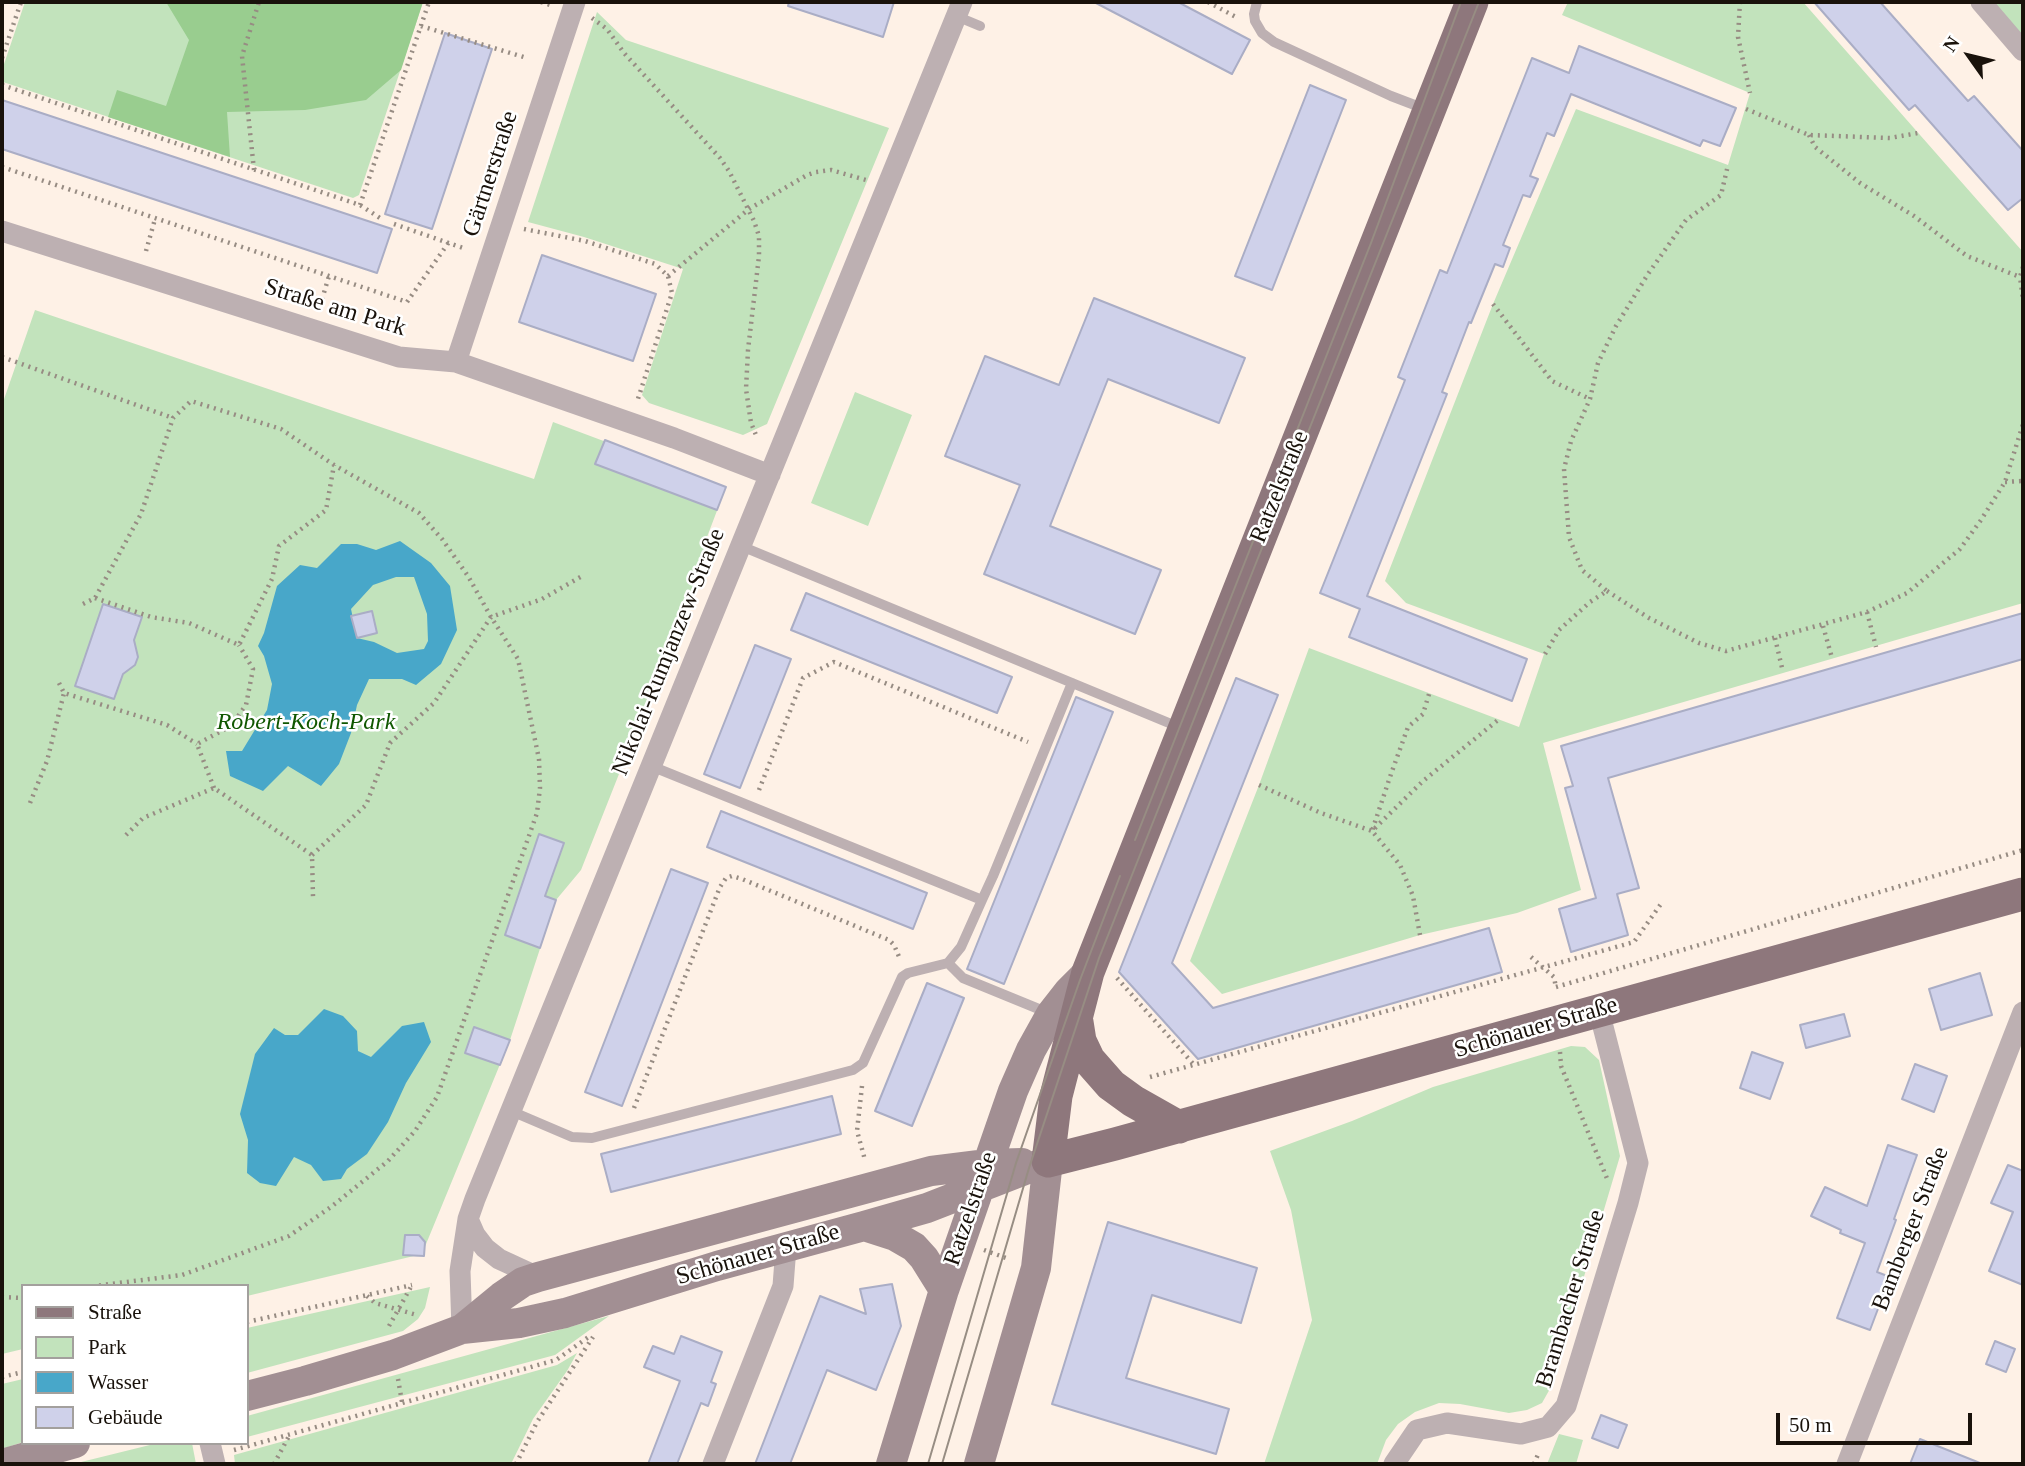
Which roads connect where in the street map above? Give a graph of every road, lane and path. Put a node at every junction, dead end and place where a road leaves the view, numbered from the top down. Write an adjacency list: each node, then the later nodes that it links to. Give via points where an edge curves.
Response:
1 (21, 2): 18 (path)
2 (259, 2): 28 (path, via 242,57)
3 (429, 2): 15 (path)
4 (541, 2): 11 (path)
5 (575, 2): 48 (street, Gärtnerstraße)
6 (1208, 2): 13 (path, via 1238,18)
7 (1257, 2): 13 (lane)
8 (1472, 2): 23 (main road, Ratzelstraße)
9 (1740, 2): 21 (path, via 1738,37)
10 (1981, 2): 17 (street)
11 (550, 5)
12 (959, 9): 16 (lane); 55 (street, Nikolai-Rumjanzew-Straße)
13 (1255, 17): 23 (lane, via 1262,33 1274,42)
14 (590, 18): 31 (path, via 607,29 720,158)
15 (421, 26): 19 (path); 30 (path)
16 (981, 26)
17 (2023, 51)
18 (2, 58)
19 (527, 58)
20 (2, 85): 28 (path)
21 (1750, 93)
22 (1746, 109): 25 (path)
23 (1429, 110): 77 (main road, Ratzelstraße)
24 (1918, 133): 25 (path, via 1890,138)
25 (1809, 135): 43 (path, via 1815,146 1860,183 1967,256)
26 (1728, 165): 49 (path, via 1721,195 1686,220 1616,326 1598,363)
27 (2, 167): 32 (path)
28 (254, 170): 30 (path)
29 (871, 182): 31 (path, via 831,170 817,172)
30 (360, 205): 33 (path)
31 (749, 209): 42 (path); 53 (path, via 760,247 746,389)
32 (155, 219): 39 (path); 41 (path)
33 (383, 220)
34 (394, 224): 37 (path)
35 (520, 228): 42 (path, via 585,241 655,264)
36 (2, 231): 48 (street, Straße am Park, via 399,357)
37 (449, 242): 38 (path); 41 (path, via 407,302)
38 (463, 248)
39 (146, 251)
40 (2023, 267): 43 (path)
41 (329, 276): 46 (path)
42 (668, 276): 50 (path, via 672,293)
43 (2020, 277): 44 (path)
44 (2023, 300)
45 (1493, 304): 49 (path, via 1552,381)
46 (320, 306)
47 (2, 357): 51 (path)
48 (456, 362): 55 (street, Straße am Park)
49 (1590, 399): 60 (path, via 1564,469 1569,537 1582,570)
50 (637, 402)
51 (173, 418): 54 (path, via 191,401 282,429); 61 (path, via 141,514)
52 (2023, 424): 57 (path)
53 (756, 435)
54 (334, 465): 64 (path, via 419,513 443,539); 67 (path, via 326,510 279,546 272,579)
55 (770, 475): 58 (street, Nikolai-Rumjanzew-Straße)
56 (2023, 481): 57 (path)
57 (2005, 482): 63 (path, via 1960,549 1907,593)
58 (741, 546): 73 (lane); 80 (street, Nikolai-Rumjanzew-Straße)
59 (584, 575): 64 (path, via 542,599)
60 (1608, 591): 66 (path, via 1649,618 1726,651); 69 (path, via 1559,630)
61 (94, 598): 62 (path); 67 (path, via 151,617 189,623)
62 (83, 604)
63 (1867, 612): 65 (path); 68 (path)
64 (491, 617): 88 (path, via 434,703 390,743 366,805); 119 (path, via 519,659 539,759 540,788 537,813 437,1097 388,1161 289,1236 182,1275)
65 (1823, 626): 66 (path); 70 (path)
66 (1775, 638): 71 (path)
67 (239, 645): 78 (path, via 253,669 246,705 231,726)
68 (1876, 646)
69 (1545, 654)
70 (1832, 658)
71 (1783, 672)
72 (59, 683): 74 (path)
73 (1072, 683): 77 (lane); 79 (lane)
74 (64, 693): 78 (path, via 167,725); 83 (path, via 47,761)
75 (1429, 694): 85 (path, via 1423,714 1408,727)
76 (1498, 720): 85 (path, via 1423,781)
77 (1183, 729): 96 (main road, Ratzelstraße)
78 (197, 744): 82 (path)
79 (1045, 748): 84 (path, via 834,662 803,678); 91 (lane)
80 (651, 766): 84 (lane); 106 (street, Nikolai-Rumjanzew-Straße)
81 (1259, 785): 85 (path)
82 (214, 788): 86 (path, via 142,818); 88 (path)
83 (30, 803)
84 (752, 807): 91 (lane)
85 (1373, 831): 93 (path, via 1400,865 1413,896)
86 (126, 835)
87 (2023, 850): 97 (path, via 1556,987 1554,977)
88 (312, 855): 90 (path)
89 (2023, 894): 99 (main road, Schönauer Straße)
90 (313, 897)
91 (982, 900): 95 (lane, via 961,947)
92 (1663, 901): 97 (path, via 1634,942)
93 (1420, 934)
94 (1531, 957): 97 (path)
95 (948, 963): 98 (lane); 101 (lane, via 963,978)
96 (1092, 963): 101 (main road, Ratzelstraße); 103 (path)
97 (1542, 967): 103 (path)
98 (907, 973): 104 (lane); 108 (path, via 889,940 735,876 726,878 628,1121)
99 (1600, 1011): 102 (main road, Schönauer Straße); 112 (street, Brambacher Straße, via 1638,1163)
100 (2023, 1012): 139 (street, Bamberger Straße)
101 (1064, 1018): 107 (main road, Ratzelstraße, via 1089,1060 1111,1085); 109 (main road, Ratzelstraße); 110 (main road, Ratzelstraße, via 1020,1075)
102 (1559, 1022): 107 (main road, Schönauer Straße); 112 (path, via 1561,1066 1609,1184)
103 (1195, 1066): 105 (path)
104 (856, 1069): 108 (lane); 111 (path, via 862,1084 857,1131)
105 (1143, 1079)
106 (511, 1111): 108 (lane, via 576,1138); 113 (street, Nikolai-Rumjanzew-Straße)
107 (1179, 1127): 109 (main road, Schönauer Straße)
108 (630, 1128)
109 (1048, 1161): 110 (main road, Schönauer Straße); 117 (main road, Ratzelstraße)
110 (983, 1176): 111 (main road, Schönauer Straße, via 931,1171); 114 (main road, Schönauer Straße, via 927,1208); 115 (main road, Ratzelstraße)
111 (872, 1186): 118 (main road, Schönauer Straße)
112 (1628, 1203): 138 (street, Brambacher Straße, via 1566,1406 1548,1427 1521,1434 1447,1423 1417,1430)
113 (468, 1219): 118 (street, via 485,1248); 125 (street, Nikolai-Rumjanzew-Straße, via 460,1271)
114 (864, 1226): 116 (main road, Schönauer Straße); 121 (main road, via 914,1247)
115 (960, 1242): 117 (path); 121 (main road, Ratzelstraße)
116 (786, 1247): 125 (main road, Schönauer Straße, via 551,1317); 135 (street, via 783,1286)
117 (1037, 1268): 137 (main road, Ratzelstraße)
118 (538, 1277): 125 (main road, Schönauer Straße, via 501,1297)
119 (111, 1284)
120 (412, 1285): 124 (path)
121 (944, 1290): 136 (main road, Ratzelstraße)
122 (2, 1297): 123 (path)
123 (21, 1298)
124 (248, 1322)
125 (462, 1329): 128 (main road, Schönauer Straße, via 393,1355)
126 (21, 1373): 127 (path)
127 (2, 1377)
128 (248, 1396)
129 (289, 1436): 131 (path); 133 (path); 134 (path, via 556,1360 595,1333 537,1422)
130 (68, 1445): 132 (main road)
131 (213, 1454)
132 (2, 1464)
133 (274, 1464)
134 (516, 1464)
135 (713, 1464)
136 (891, 1464)
137 (979, 1464)
138 (1394, 1464)
139 (1847, 1464)

